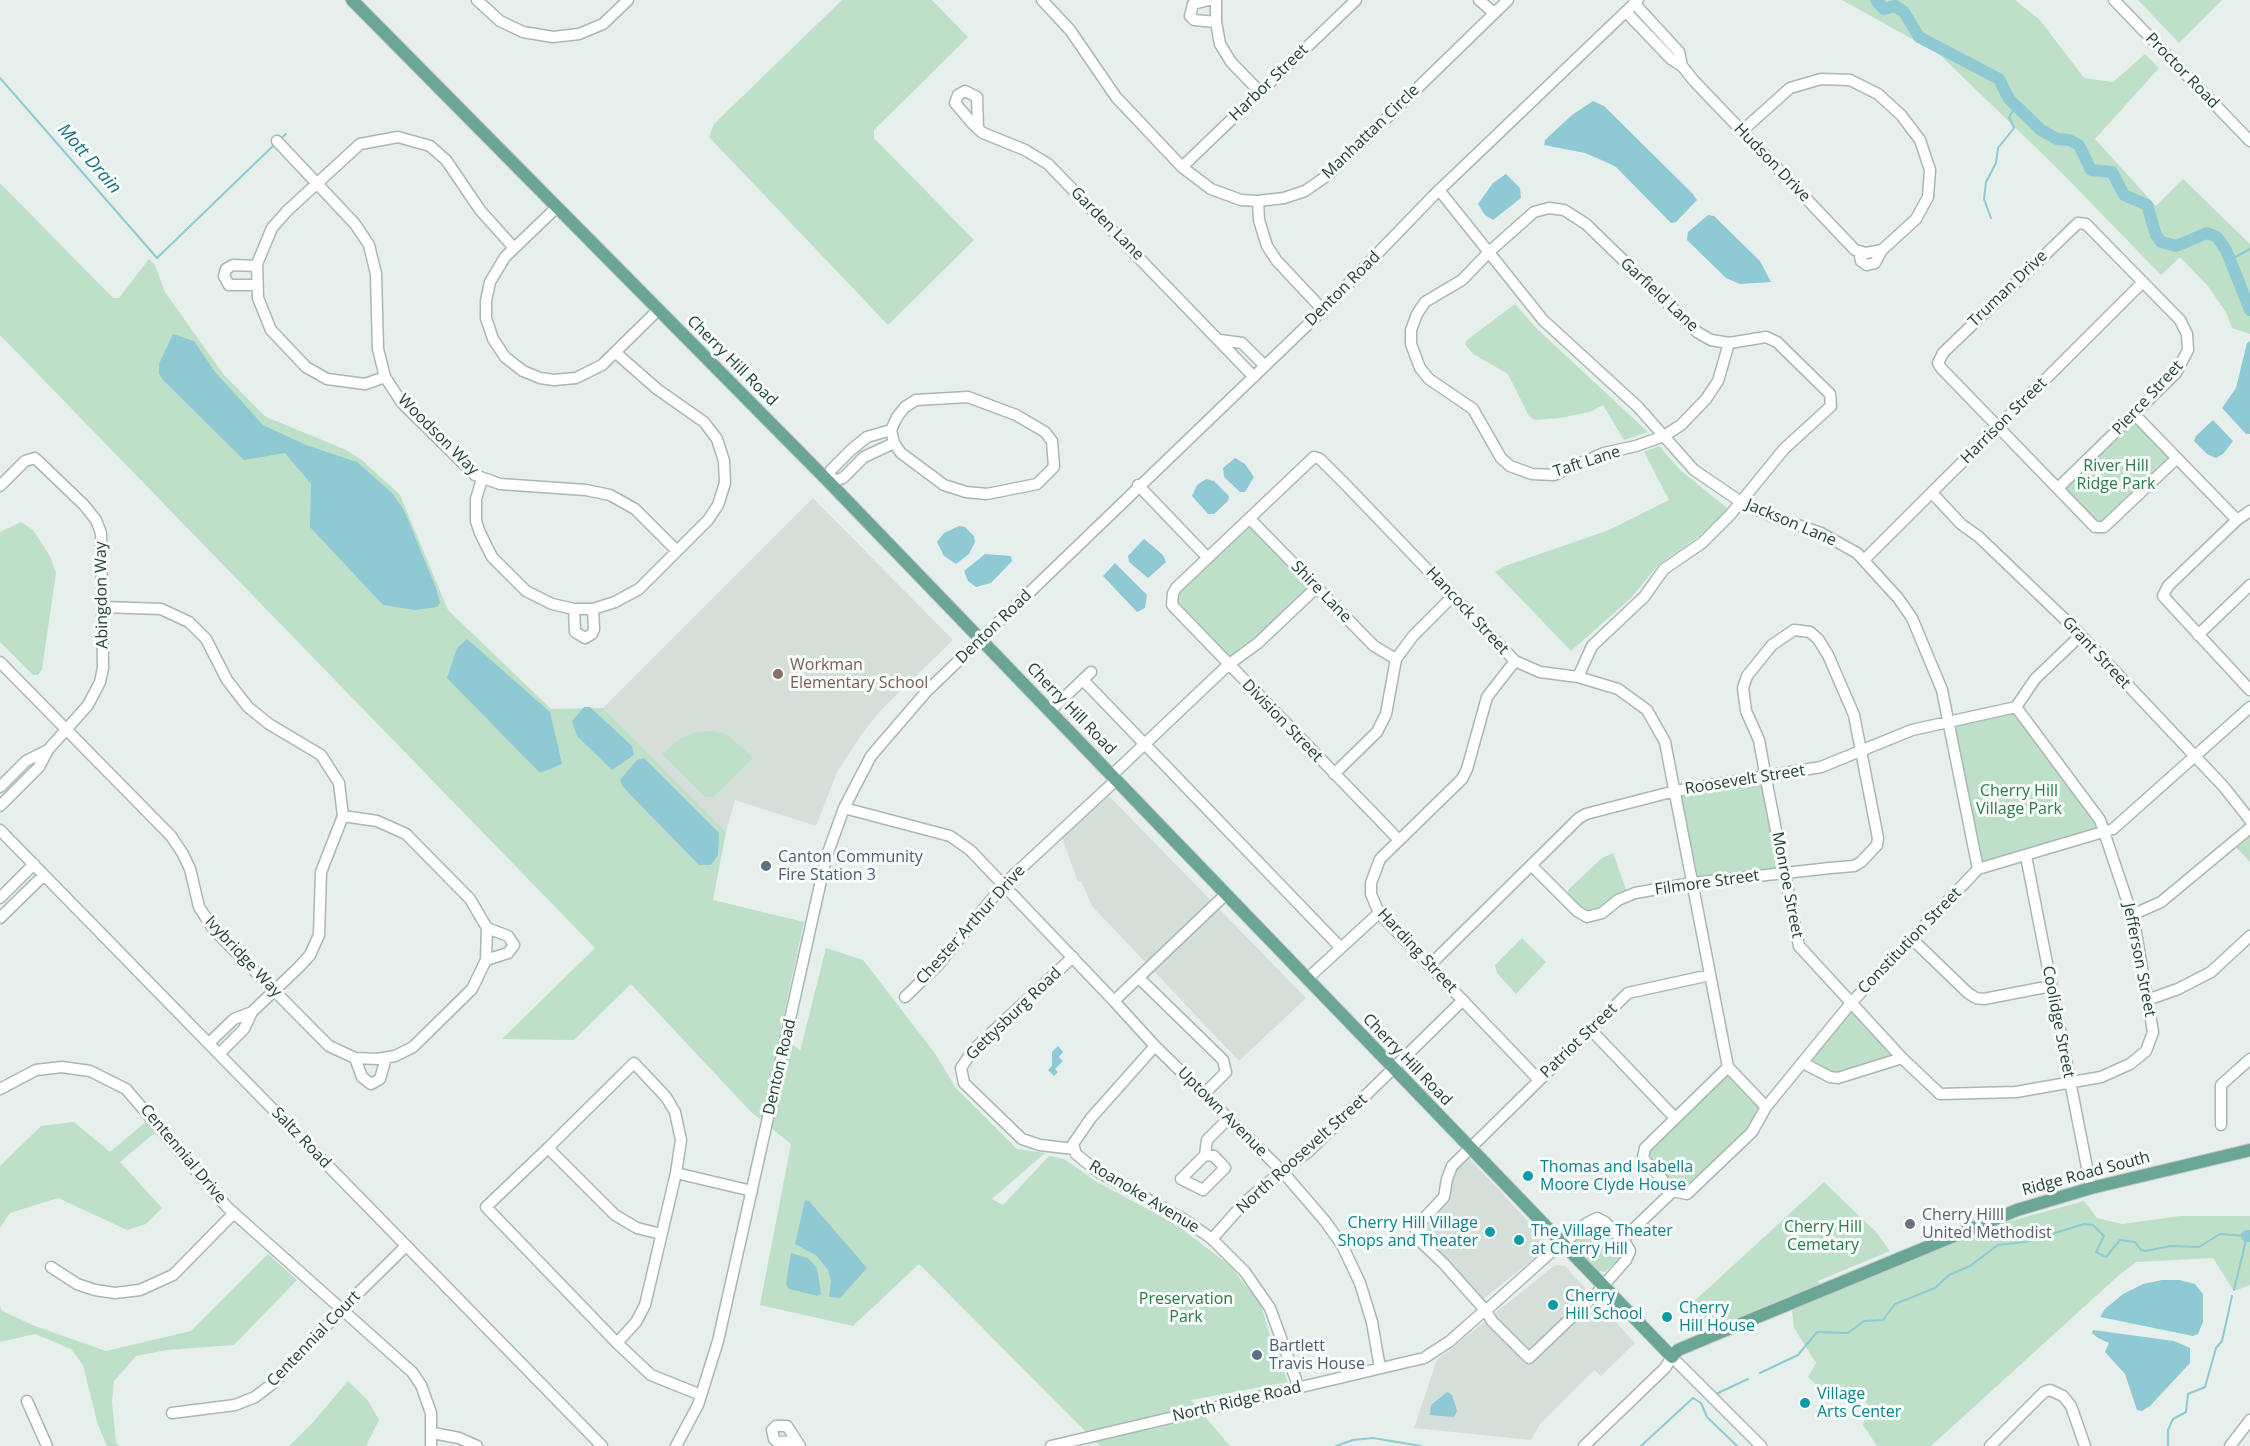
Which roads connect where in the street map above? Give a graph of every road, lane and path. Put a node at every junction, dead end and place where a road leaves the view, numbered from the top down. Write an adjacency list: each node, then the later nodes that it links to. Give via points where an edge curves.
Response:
1 (352, 0): 25 (main road, Cherry Hill Road)
2 (477, 0): 3 (street, via 500,21 523,32 553,37 579,34 603,24)
3 (628, 0)
4 (1043, 0): 21 (street, Manhattan Circle, via 1071,30 1116,98)
5 (1209, 0): 14 (street, via 1192,4 1190,16)
6 (1216, 0): 14 (street)
7 (1356, 0): 16 (street, Harbor Street)
8 (1479, 0): 13 (street)
9 (1508, 0): 13 (street, Manhattan Circle)
10 (2114, 0): 20 (street, Proctor Road)
11 (1636, 2): 12 (street, Denton Road); 15 (street, Hudson Drive, via 1679,52)
12 (1626, 12): 15 (street, Hudson Drive); 23 (street, Denton Road)
13 (1494, 13): 24 (street, Manhattan Circle, via 1328,176 1305,191)
14 (1216, 22): 16 (street, via 1220,44 1231,62)
15 (1682, 66): 18 (street, Hudson Drive)
16 (1260, 92): 21 (street, Harbor Street)
17 (978, 129): 34 (street, Garden Lane, via 1048,164)
18 (1742, 131): 18 (street, Hudson Drive, via 1855,250 1862,252 1861,261 1867,265 1875,263 1882,250 1916,219 1928,197 1930,170 1920,140 1878,94 1850,80 1821,79 1790,88)
19 (277, 141): 22 (street, Woodson Way)
20 (2250, 141)
21 (1182, 167): 24 (street, Manhattan Circle, via 1211,189 1241,200)
22 (316, 183): 27 (street, via 360,144 398,137 415,140 430,146 446,160 480,210); 29 (street, via 272,228); 39 (street, Woodson Way, via 355,224 371,251 376,274 378,349)
23 (1439, 190): 28 (street, Jackson Lane); 33 (street, Denton Road)
24 (1258, 201): 33 (street, via 1267,246 1276,261)
25 (557, 207): 27 (street); 32 (main road, Cherry Hill Road)
26 (2081, 222): 30 (street, Pierce Street); 41 (street, Truman Drive, via 1938,360 1941,368)
27 (514, 248): 36 (street, via 492,277 486,301 490,331 505,357 523,371 554,380 591,372)
28 (1489, 252): 35 (street, Garfield Lane, via 1534,212 1564,210 1586,224 1697,332 1711,340); 43 (street, Jackson Lane, via 1543,320); 43 (street, Taft Lane, via 1462,280 1425,302 1417,314 1411,344 1429,379 1473,409 1501,458 1522,471 1554,474 1604,453)
29 (256, 266): 31 (street); 31 (street, via 232,265 224,276 229,285)
30 (2143, 282): 40 (street, Pierce Street, via 2180,320 2187,334 2188,350 2179,370); 41 (street, Harrison Street)
31 (256, 285): 39 (street, via 263,316 271,330 306,367 346,384 365,384)
32 (658, 310): 36 (street); 47 (main road, Cherry Hill Road)
33 (1323, 310): 37 (street, Denton Road)
34 (1220, 340): 37 (street, Garden Lane, via 1242,343); 38 (street, Garden Lane)
35 (1729, 343): 43 (street, Taft Lane, via 1718,381 1706,399); 52 (street, Garfield Lane, via 1766,337 1777,342 1830,394 1832,401 1784,449)
36 (616, 353): 56 (street, via 657,389 704,422 723,454 725,483 718,505)
37 (1265, 366): 38 (street, Denton Road)
38 (1254, 376): 48 (street, Denton Road)
39 (385, 377): 46 (street, Woodson Way, via 402,403)
40 (2135, 415): 45 (street); 50 (street, Pierce Street)
41 (1997, 426): 50 (street); 51 (street, Harrison Street)
42 (891, 430): 44 (street); 44 (street, via 905,407 916,400 968,397 1016,415 1045,432 1052,441 1054,467 1037,484 987,494 966,492 944,485 901,453); 47 (street, via 867,437 831,470)
43 (1664, 436): 52 (street, Jackson Lane, via 1694,470)
44 (894, 443): 47 (street, via 864,458 843,478)
45 (2176, 459): 50 (street, via 2104,527 2095,527); 55 (street)
46 (482, 479): 56 (street, Woodson Way, via 610,495 635,509); 64 (street, via 476,499 476,521 492,557 535,597)
47 (829, 482): 68 (main road, Cherry Hill Road)
48 (1138, 485): 57 (street); 68 (street, Denton Road)
49 (0, 486): 63 (street, Abingdon Way, via 25,461 35,458 84,505 101,533)
50 (2058, 488)
51 (1933, 494): 58 (street, Harrison Street); 66 (street, Grant Street)
52 (1741, 502): 58 (street, Jackson Lane, via 1821,533); 73 (street, via 1701,543 1664,569 1644,597 1592,646)
53 (2250, 511): 55 (street)
54 (1250, 519): 57 (street, Hancock Street); 60 (street, Shire Lane); 61 (street, Hancock Street, via 1309,460 1317,457)
55 (2237, 520): 67 (street, via 2165,590 2165,600)
56 (677, 551): 65 (street, via 629,596)
57 (1208, 558): 62 (street, Hancock Street, via 1176,588)
58 (1865, 560): 78 (street, Jackson Lane, via 1912,618 1942,690)
59 (2250, 585): 67 (street)
60 (1317, 587): 69 (street, Shire Lane, via 1374,646); 72 (street, Chester Arthur Drive, via 1258,643)
61 (1453, 596): 69 (street); 70 (street, Hancock Street)
62 (1172, 599): 72 (street, Division Street, via 1174,609)
63 (103, 607): 79 (street, Abingdon Way, via 100,681 88,705); 91 (street, via 161,609 196,628 248,707 277,729 313,748 328,763 340,789)
64 (574, 609): 65 (street); 65 (street, via 575,632 585,638 594,628)
65 (593, 609)
66 (2081, 634): 75 (street, via 2035,679); 83 (street, Grant Street)
67 (2198, 634): 74 (street)
68 (981, 639): 77 (main road, Cherry Hill Road); 90 (street, Denton Road, via 918,699 893,729 864,768)
69 (1396, 659): 84 (street, via 1383,722)
70 (1515, 661): 73 (street, Hancock Street, via 1540,672); 96 (street, Harding Street, via 1487,697 1462,779)
71 (0, 662): 79 (street, Ivybridge Way)
72 (1228, 665): 80 (street, Chester Arthur Drive); 84 (street, Division Street)
73 (1578, 677): 88 (street, Hancock Street, via 1618,689 1647,710 1665,742)
74 (2250, 690)
75 (2016, 707): 78 (street, Roosevelt Street); 95 (street, Jefferson Street)
76 (2250, 707): 83 (street)
77 (1050, 711): 80 (street, via 1087,676); 86 (main road, Cherry Hill Road)
78 (1949, 721): 82 (street, Roosevelt Street, via 1912,730); 100 (street, Jackson Lane)
79 (67, 731): 81 (street, Abingdon Way); 121 (street, Ivybridge Way, via 171,836 186,861 204,915)
80 (1146, 745): 86 (street, Chester Arthur Drive); 113 (street)
81 (48, 750): 87 (street, via 26,761); 89 (street, via 39,767)
82 (1860, 751): 85 (street, Roosevelt Street, via 1821,767); 85 (street, Monroe Street, via 1854,715 1828,655 1810,632 1794,630 1759,659 1743,688); 101 (street, Filmore Street, via 1877,845 1854,866)
83 (2196, 757): 92 (street, Grant Street); 95 (street)
84 (1334, 774): 96 (street, Division Street)
85 (1766, 777): 88 (street, Roosevelt Street); 101 (street, Monroe Street)
86 (1114, 778): 104 (street, Chester Arthur Drive); 105 (main road, Cherry Hill Road)
87 (0, 787)
88 (1675, 791): 99 (street, Roosevelt Street, via 1586,814); 103 (street, Hancock Street)
89 (0, 806)
90 (844, 808): 104 (street, Uptown Avenue, via 950,836); 155 (street, Denton Road, via 826,858)
91 (343, 816): 110 (street, via 377,821 406,834 471,899); 121 (street, via 321,872 319,935 309,955)
92 (2250, 820)
93 (2250, 828): 108 (street, via 2161,902)
94 (0, 830): 98 (street, Saltz Road)
95 (2106, 833): 97 (street); 108 (street, Jefferson Street)
96 (1398, 839): 107 (street, Harding Street, via 1380,859 1371,883 1373,903)
97 (2026, 856): 100 (street); 120 (street, Coolidge Street)
98 (34, 864): 102 (street, Saltz Road); 106 (street)
99 (1532, 866): 103 (street, Filmore Street, via 1587,917 1602,913 1624,897); 116 (street, Roosevelt Street)
100 (1978, 869): 112 (street, Constitution Street)
101 (1785, 873): 103 (street, Filmore Street); 126 (street, Monroe Street, via 1799,946)
102 (44, 875): 109 (street); 129 (street, Saltz Road)
103 (1692, 883): 117 (street, Hancock Street)
104 (1004, 884): 114 (street, Uptown Avenue); 122 (street, Chester Arthur Drive, via 939,964)
105 (1226, 894): 118 (street); 119 (main road, Cherry Hill Road)
106 (0, 898)
107 (1379, 913): 113 (street); 116 (street, Harding Street)
108 (2132, 915): 124 (street, Jefferson Street)
109 (0, 918)
110 (486, 928): 115 (street); 115 (street, via 508,936 514,945 507,953)
111 (2250, 936): 124 (street, via 2211,972)
112 (1912, 939): 120 (street, via 1976,998); 126 (street, Constitution Street)
113 (1341, 948): 119 (street)
114 (1073, 957): 125 (street, Uptown Avenue); 148 (street, Gettysburg Road, via 973,1050 961,1068 964,1083 1022,1139)
115 (486, 960): 133 (street, via 472,989 449,1012 413,1047)
116 (1430, 965): 123 (street, Harding Street)
117 (1710, 975): 128 (street, Patriot Street, via 1628,993); 137 (street, Hancock Street)
118 (1139, 978): 125 (street); 142 (street, via 1223,1060 1226,1072)
119 (1307, 980): 138 (main road, Cherry Hill Road)
120 (2051, 986): 140 (street, Coolidge Street)
121 (274, 991): 127 (street); 132 (street, Ivybridge Way, via 324,1042)
122 (905, 997)
123 (1463, 1000): 138 (street); 139 (street, Harding Street)
124 (2147, 1000): 140 (street, Jefferson Street, via 2153,1032 2146,1051 2116,1072)
125 (1114, 1001): 130 (street, Uptown Avenue)
126 (1851, 1003): 134 (street, Monroe Street); 136 (street, Constitution Street)
127 (252, 1012): 129 (street, via 234,1019); 131 (street, via 244,1029)
128 (1591, 1030): 139 (street, Patriot Street); 145 (street)
129 (209, 1043): 131 (street, Saltz Road)
130 (1155, 1046): 142 (street, Uptown Avenue); 148 (street, Roanoke Avenue, via 1107,1097 1073,1144)
131 (219, 1054): 161 (street, Saltz Road)
132 (355, 1058): 133 (street, Ivybridge Way); 133 (street, via 362,1077 371,1084 380,1079)
133 (386, 1058)
134 (1902, 1058): 136 (street, via 1838,1078); 140 (street, Monroe Street, via 1940,1094 2016,1092)
135 (2250, 1059): 146 (street, via 2221,1085)
136 (1803, 1063): 143 (street, Constitution Street)
137 (1728, 1067): 143 (street); 145 (street)
138 (1392, 1069): 149 (main road, Cherry Hill Road); 152 (street, North Roosevelt Street, via 1308,1152)
139 (1539, 1080): 149 (street, Patriot Street)
140 (2070, 1083): 154 (street, Coolidge Street)
141 (0, 1089): 157 (street, Centennial Drive, via 36,1070 62,1067 107,1077 131,1094)
142 (1204, 1094): 144 (street, Uptown Avenue)
143 (1766, 1107): 156 (street, Constitution Street, via 1752,1132 1687,1194)
144 (1229, 1118): 151 (street, via 1207,1140); 152 (street, Uptown Avenue)
145 (1675, 1118): 156 (street, via 1645,1148 1643,1157)
146 (2221, 1125)
147 (548, 1148): 153 (street, via 634,1063 660,1089 675,1112 681,1140); 158 (street, via 615,1215 637,1228); 167 (street, via 486,1207)
148 (1074, 1149): 159 (street, Roanoke Avenue, via 1097,1171)
149 (1470, 1149): 162 (main road, Cherry Hill Road); 166 (street, Patriot Street, via 1452,1166 1444,1197 1414,1231)
150 (2250, 1150): 154 (main road, Ridge Road South)
151 (1205, 1155)
152 (1282, 1171): 159 (street, North Roosevelt Street, via 1244,1203); 169 (street, Uptown Avenue, via 1325,1221 1352,1265 1366,1301)
153 (676, 1173): 155 (street); 158 (street)
154 (2091, 1188): 168 (main road, Ridge Road South, via 1972,1226 1678,1350)
155 (752, 1191): 171 (street, Denton Road, via 718,1341)
156 (1673, 1191): 160 (street, Constitution Street)
157 (234, 1213): 163 (street, via 180,1269 166,1280 140,1290 95,1290 77,1284); 165 (street, Centennial Drive)
158 (661, 1234): 167 (street, via 645,1305)
159 (1212, 1239): 170 (street, Roanoke Avenue, via 1262,1292)
160 (1622, 1240): 162 (street, via 1597,1218); 164 (street, via 1630,1251)
161 (406, 1246): 165 (street, Centennial Court); 179 (street, Saltz Road)
162 (1562, 1246): 164 (main road, Cherry Hill Road); 166 (street, North Ridge Road)
163 (51, 1267)
164 (1602, 1286): 166 (street, via 1529,1358); 168 (main road, Cherry Hill Road)
165 (343, 1308): 173 (street, Centennial Court, via 272,1384 255,1396 235,1405); 175 (street, Centennial Drive, via 417,1379 431,1413)
166 (1485, 1310): 169 (street, North Ridge Road, via 1432,1354)
167 (617, 1343): 171 (street, via 651,1375)
168 (1671, 1357): 182 (street, via 1665,1368); 183 (street, Cherry Hill Road)
169 (1380, 1368): 170 (street, North Ridge Road)
170 (1299, 1388): 181 (street, North Ridge Road)
171 (701, 1395): 180 (street, Denton Road)
172 (27, 1401): 176 (street)
173 (172, 1413)
174 (2250, 1420): 186 (street)
175 (433, 1433): 177 (street, Centennial Drive); 178 (street)
176 (47, 1446)
177 (431, 1446)
178 (477, 1446)
179 (602, 1446)
180 (676, 1446)
181 (1051, 1446)
182 (1584, 1446)
183 (1761, 1446)
184 (1990, 1446): 185 (street, via 2044,1392 2055,1391 2071,1406)
185 (2085, 1446)
186 (2230, 1446)

